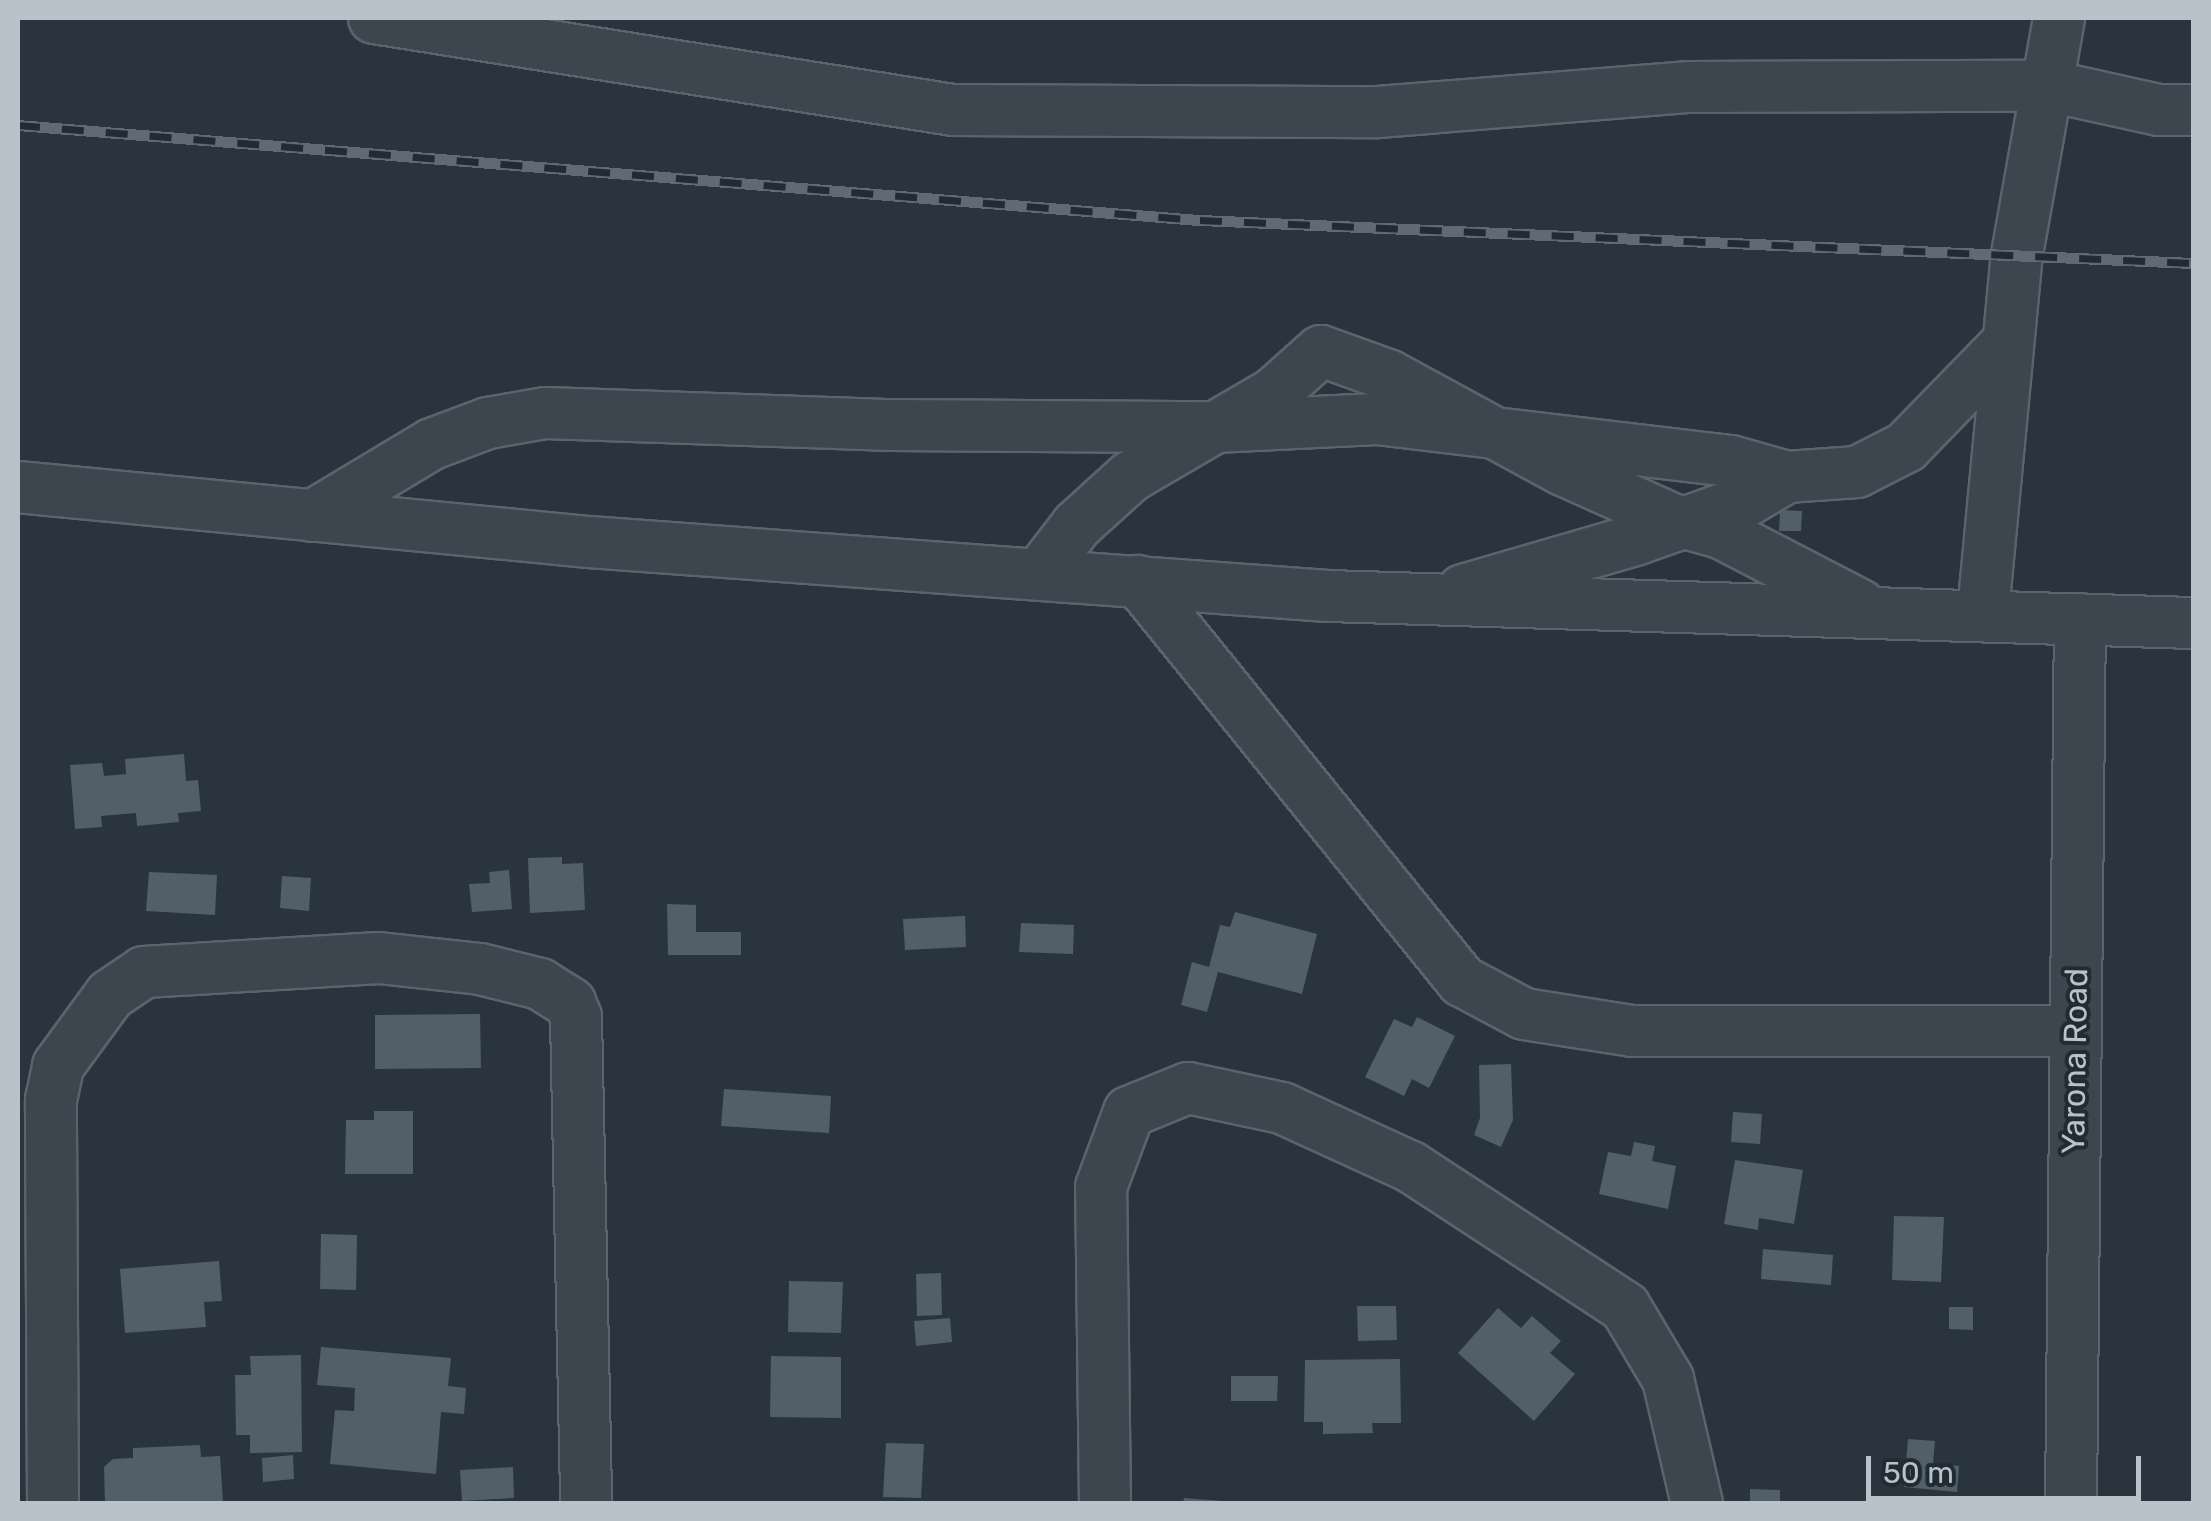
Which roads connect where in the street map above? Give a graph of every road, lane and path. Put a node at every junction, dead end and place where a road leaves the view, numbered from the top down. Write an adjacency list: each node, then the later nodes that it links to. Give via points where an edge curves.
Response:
1 (374, 18): 3 (street)
2 (2059, 18): 4 (street)
3 (462, 27): 4 (street, via 954,110 1378,112 1690,87)
4 (2050, 86): 5 (street); 6 (street, via 2016,260)
5 (2182, 100)
6 (2008, 342): 9 (street, via 1906,447 1857,472); 17 (street)
7 (1215, 427): 8 (street, via 1377,419); 8 (street, via 1274,393 1321,350 1388,376); 11 (street, via 893,426 546,413 488,423 432,444); 13 (street, via 1130,477 1077,525)
8 (1494, 432): 9 (street, via 1731,462); 12 (street)
9 (1787, 477): 12 (street, via 1748,500)
10 (18, 488): 11 (street)
11 (312, 516): 13 (street)
12 (1682, 522): 15 (street); 16 (street, via 1721,532)
13 (1040, 572): 14 (street)
14 (1138, 581): 15 (street); 20 (street, via 1462,980 1524,1014 1632,1031)
15 (1429, 600): 16 (street, via 1652,610)
16 (1866, 608): 17 (street)
17 (1982, 612): 18 (street)
18 (2080, 619): 19 (street); 20 (street, Yarona Road)
19 (2194, 623)
20 (2076, 1031): 25 (street, Yarona Road)
21 (53, 1504): 22 (street, via 52,1100 58,1066 110,995 144,972 379,958 480,968 540,984 570,1003 576,1017)
22 (586, 1504)
23 (1106, 1504): 24 (street, via 1101,1187 1129,1112 1188,1088 1282,1108 1411,1166 1606,1291 1625,1307 1668,1379)
24 (1697, 1504)
25 (2071, 1504)

